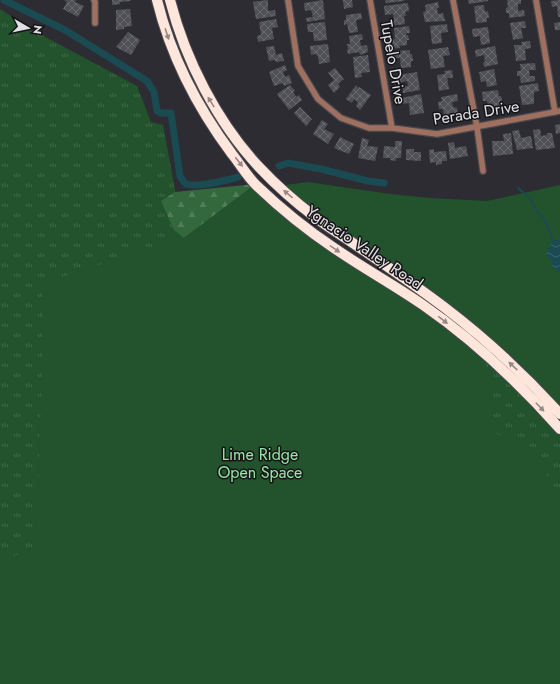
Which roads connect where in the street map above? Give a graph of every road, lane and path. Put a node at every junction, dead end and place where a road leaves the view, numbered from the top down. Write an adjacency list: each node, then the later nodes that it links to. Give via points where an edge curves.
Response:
1 (94, 0): 8 (street)
2 (157, 0): 14 (highway, Ygnacio Valley Road, one-way to 14, via 173,52 201,109 256,184 333,248 423,305 459,333 511,379)
3 (170, 0): 13 (highway, Ygnacio Valley Road, one-way to 3, via 525,377 462,322 410,282 316,218 277,186 258,166 224,123 208,96 183,42)
4 (288, 0): 11 (street, Perada Drive, via 298,66 318,98 341,118 369,128)
5 (370, 0): 11 (street, Tupelo Drive)
6 (453, 0): 10 (street)
7 (536, 0): 9 (street)
8 (95, 23)
9 (557, 112): 10 (street, Perada Drive)
10 (477, 126): 11 (street, Perada Drive, via 437,134); 12 (street)
11 (392, 128)
12 (483, 171)
13 (560, 414)
14 (560, 429)

